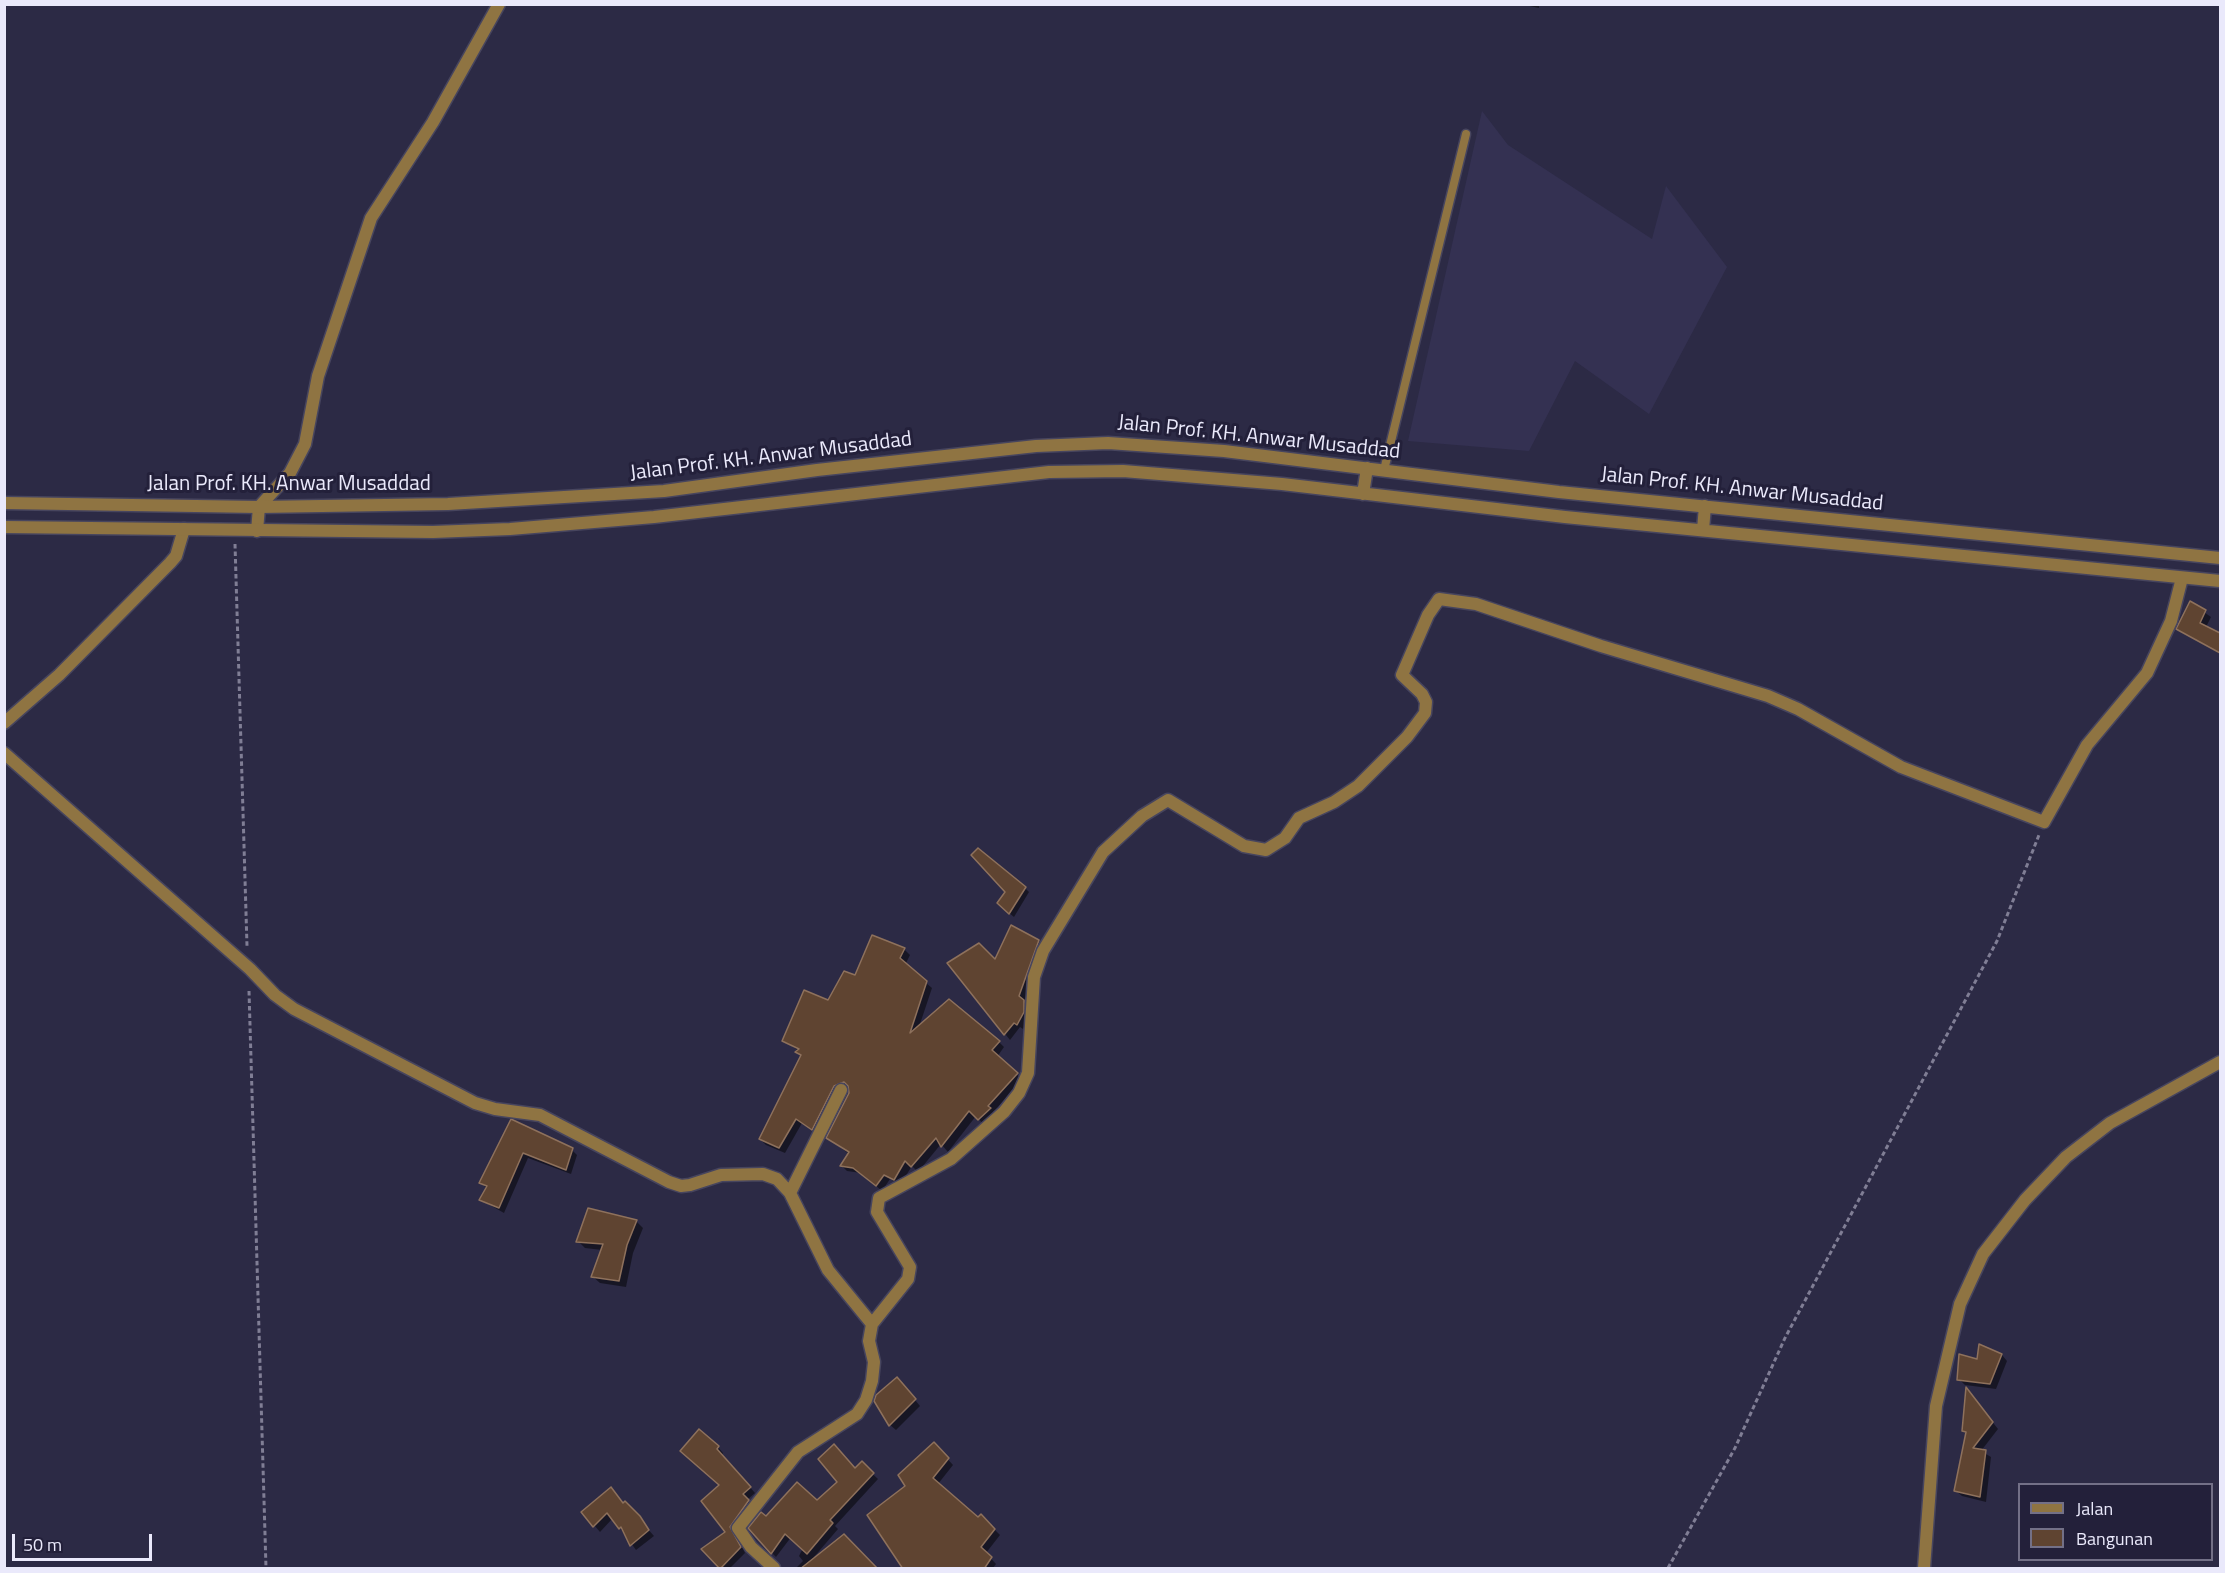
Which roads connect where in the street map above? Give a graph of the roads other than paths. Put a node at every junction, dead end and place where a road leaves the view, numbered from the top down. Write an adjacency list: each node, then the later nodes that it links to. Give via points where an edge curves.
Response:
1 (499, 4): 8 (street, via 433,122 371,218 318,376 305,444 290,473)
2 (1466, 134): 4 (lane)
3 (1367, 468): 4 (street, Jalan Prof. KH. Anwar Musaddad); 5 (street); 8 (street, Jalan Prof. KH. Anwar Musaddad, via 1224,451 1108,443 1036,446 664,491 448,504)
4 (1384, 470): 7 (street, Jalan Prof. KH. Anwar Musaddad)
5 (1363, 494): 11 (street, Jalan Prof. KH. Anwar Musaddad); 12 (street, Jalan Prof. KH. Anwar Musaddad, via 1123,471 1049,472 654,517 510,529)
6 (4, 503): 8 (street, Jalan Prof. KH. Anwar Musaddad)
7 (1705, 506): 11 (street); 13 (street, Jalan Prof. KH. Anwar Musaddad)
8 (259, 507): 12 (street)
9 (5, 525): 10 (street, Jalan Prof. KH. Anwar Musaddad)
10 (184, 529): 12 (street, Jalan Prof. KH. Anwar Musaddad); 16 (street, via 170,563 59,675)
11 (1703, 530): 14 (street, Jalan Prof. KH. Anwar Musaddad)
12 (257, 531)
13 (2220, 558)
14 (2182, 578): 15 (street, Jalan Prof. KH. Anwar Musaddad); 21 (street, via 2171,621 2147,673 2087,745 2043,822 1901,767 1768,696 1612,650 1476,604 1439,599 1402,675 1422,694 1425,713 1358,786 1299,818 1285,838 1266,850 1244,846 1168,800 1142,816 1103,852 1043,951 1034,977 1029,1073 1019,1093 1004,1112 951,1160 879,1198 877,1212 910,1267 908,1279)
15 (2220, 581)
16 (4, 723)
17 (4, 753): 20 (street, via 294,1009 475,1103 540,1115 681,1186 721,1175 763,1174 777,1179)
18 (2220, 1062): 23 (street, via 2110,1124 2066,1158 2025,1200 1983,1254 1960,1304 1936,1406)
19 (841, 1090): 20 (street)
20 (790, 1192): 21 (street, via 828,1270)
21 (872, 1324): 22 (street, via 872,1381 857,1414 798,1452 738,1528)
22 (774, 1569)
23 (1924, 1569)

